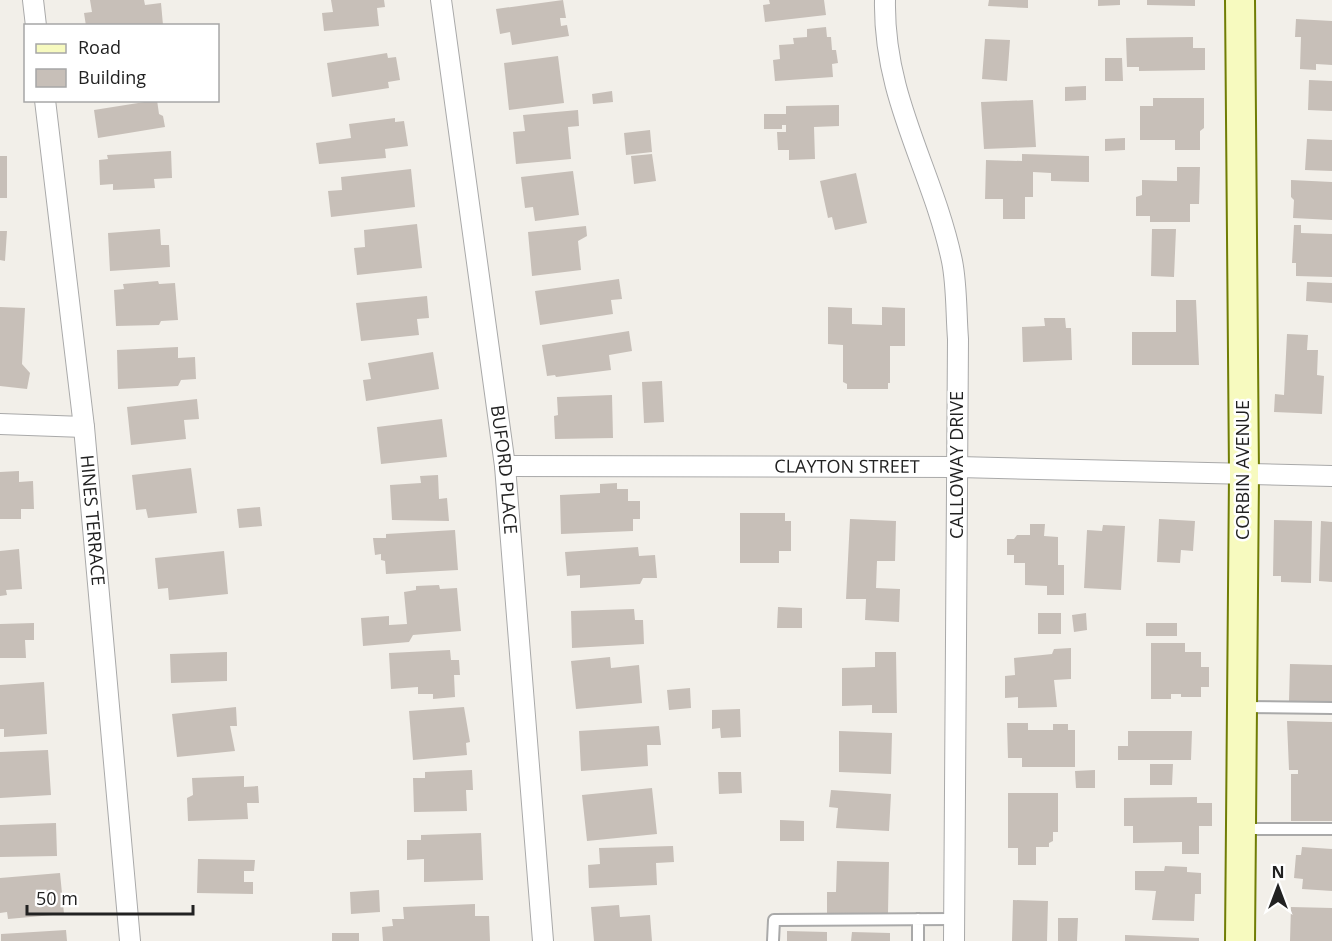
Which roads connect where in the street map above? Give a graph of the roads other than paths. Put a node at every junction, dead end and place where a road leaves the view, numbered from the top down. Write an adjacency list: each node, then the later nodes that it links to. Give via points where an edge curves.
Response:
1 (33, 0): 5 (street)
2 (441, 0): 9 (street, BUFORD PLACE)
3 (885, 0): 10 (street, CALLOWAY DRIVE, via 889,60 906,126 952,262 958,339)
4 (1240, 0): 11 (street, CORBIN AVENUE)
5 (36, 24)
6 (45, 102): 8 (street, HINES TERRACE)
7 (0, 424): 8 (street)
8 (84, 427): 19 (street, HINES TERRACE)
9 (505, 466): 10 (street, CLAYTON STREET); 20 (street, BUFORD PLACE)
10 (958, 467): 11 (street, CLAYTON STREET); 18 (street, CALLOWAY DRIVE)
11 (1244, 474): 12 (street, CLAYTON STREET); 13 (street, CORBIN AVENUE)
12 (1332, 476)
13 (1242, 707): 14 (lane); 15 (street, CORBIN AVENUE)
14 (1332, 708)
15 (1241, 828): 16 (lane); 24 (street, CORBIN AVENUE)
16 (1332, 829)
17 (918, 919): 18 (lane); 21 (lane, via 774,920); 22 (lane)
18 (954, 919): 23 (street, CALLOWAY DRIVE)
19 (130, 941)
20 (543, 941)
21 (773, 941)
22 (918, 941)
23 (954, 941)
24 (1240, 941)

